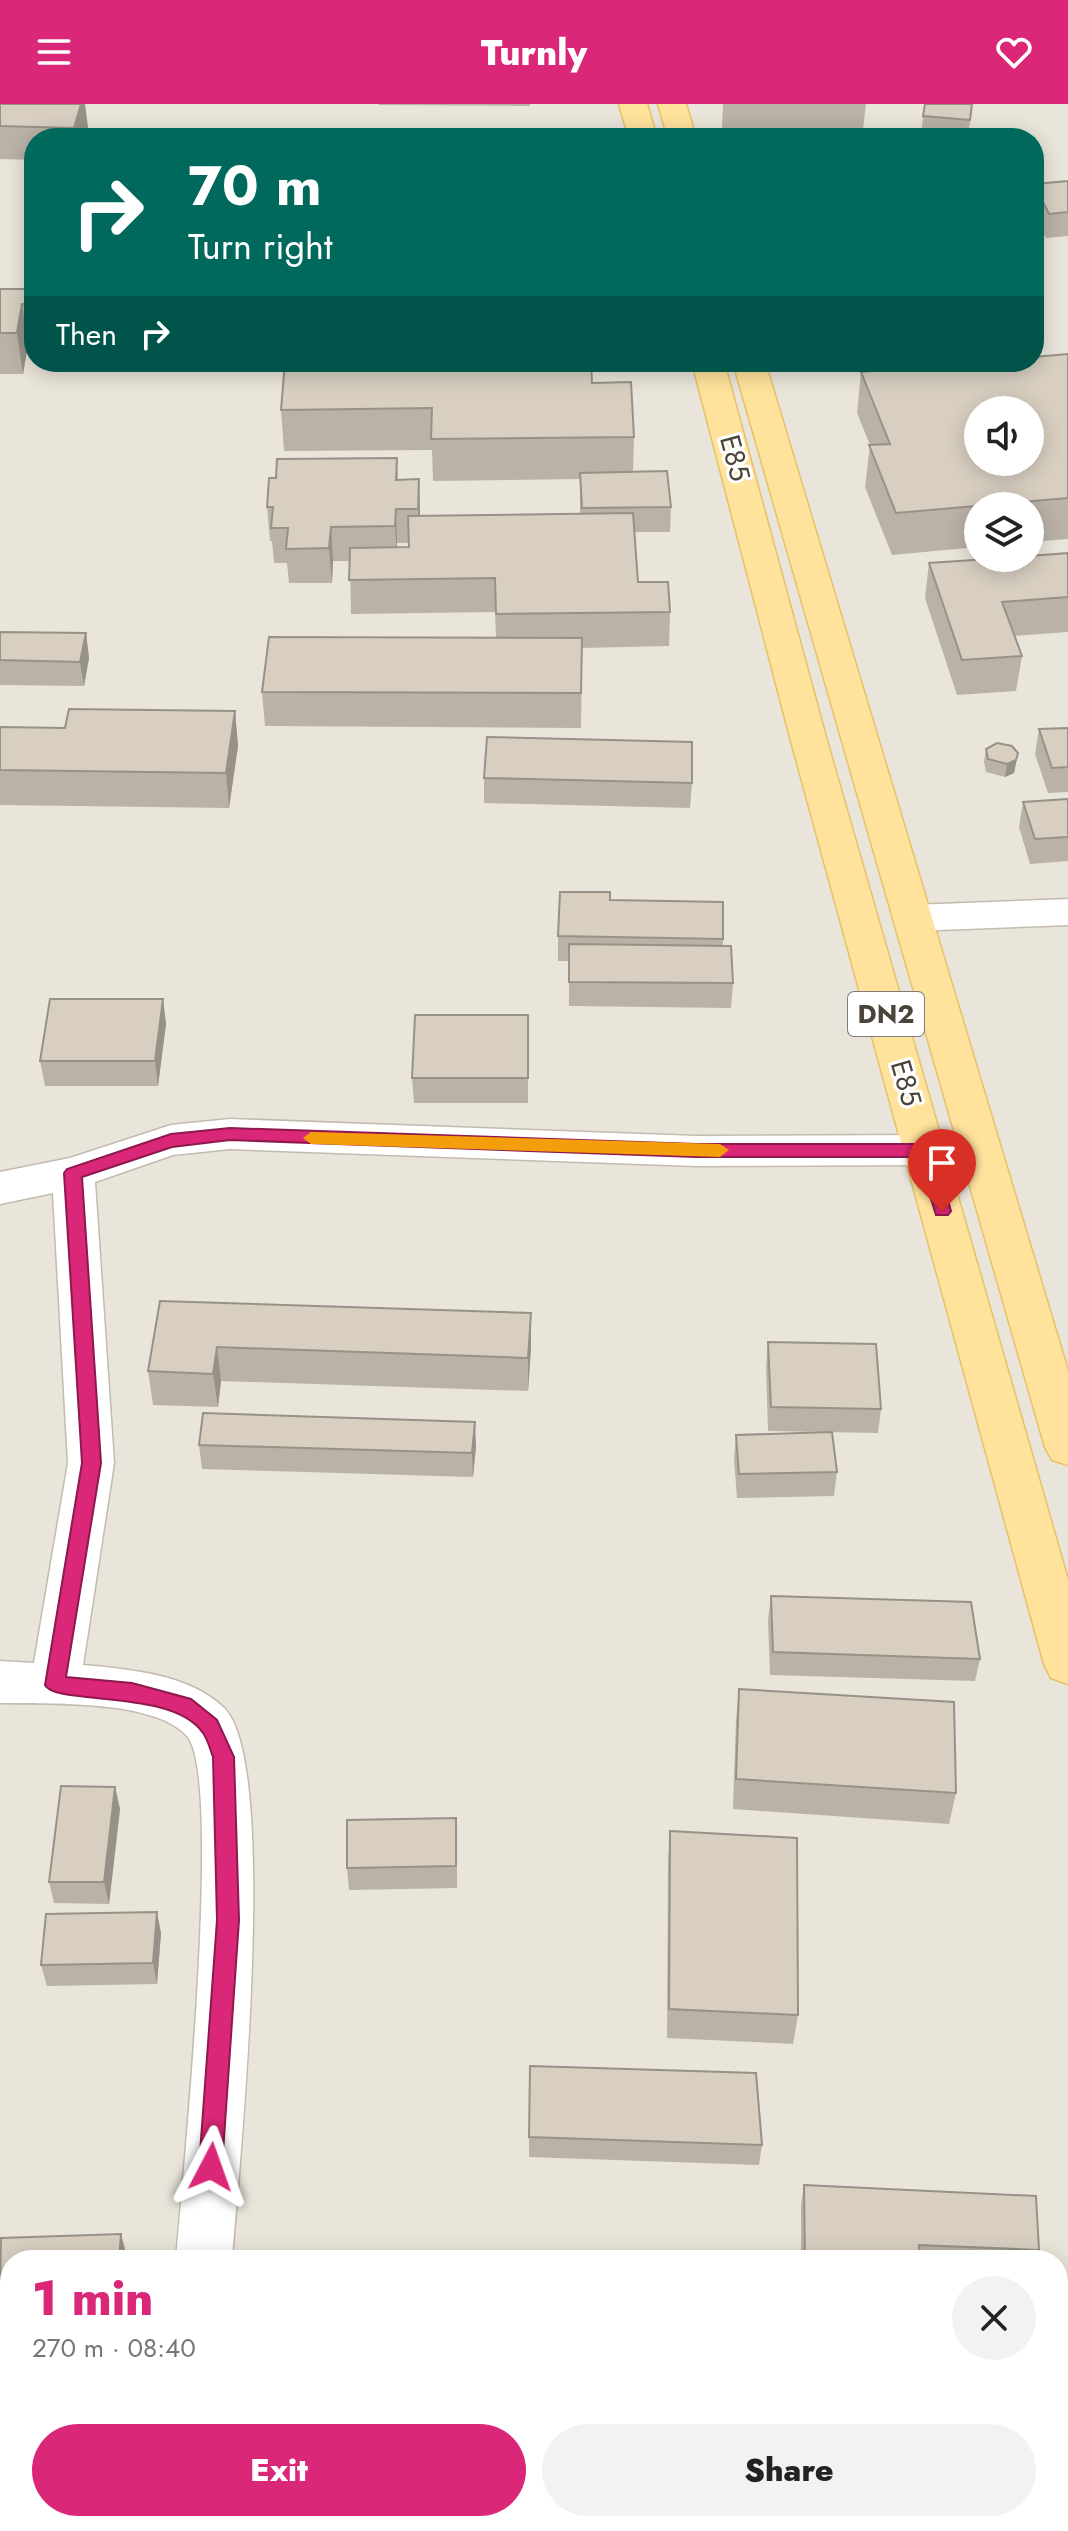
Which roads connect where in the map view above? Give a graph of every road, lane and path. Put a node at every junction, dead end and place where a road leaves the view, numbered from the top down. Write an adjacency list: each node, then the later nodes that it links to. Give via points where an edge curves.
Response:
1 (633, 104): 3 (main road)
2 (672, 104): 4 (main road)
3 (640, 128)
4 (679, 128)
5 (711, 372): 9 (main road, E85 / DN2)
6 (752, 372): 8 (main road, E85 / DN2)
7 (1068, 912): 8 (street)
8 (912, 918): 12 (main road, E85 / DN2)
9 (925, 1150): 10 (street, via 696,1151 230,1134 171,1140); 13 (main road, E85 / DN2)
10 (73, 1173): 11 (street); 15 (street, via 91,1463)
11 (0, 1188)
12 (1068, 1447)
13 (1068, 1664)
14 (0, 1682): 15 (street)
15 (55, 1685): 16 (street, via 132,1692 184,1705 210,1726 223,1757 228,1920)
16 (205, 2250)

